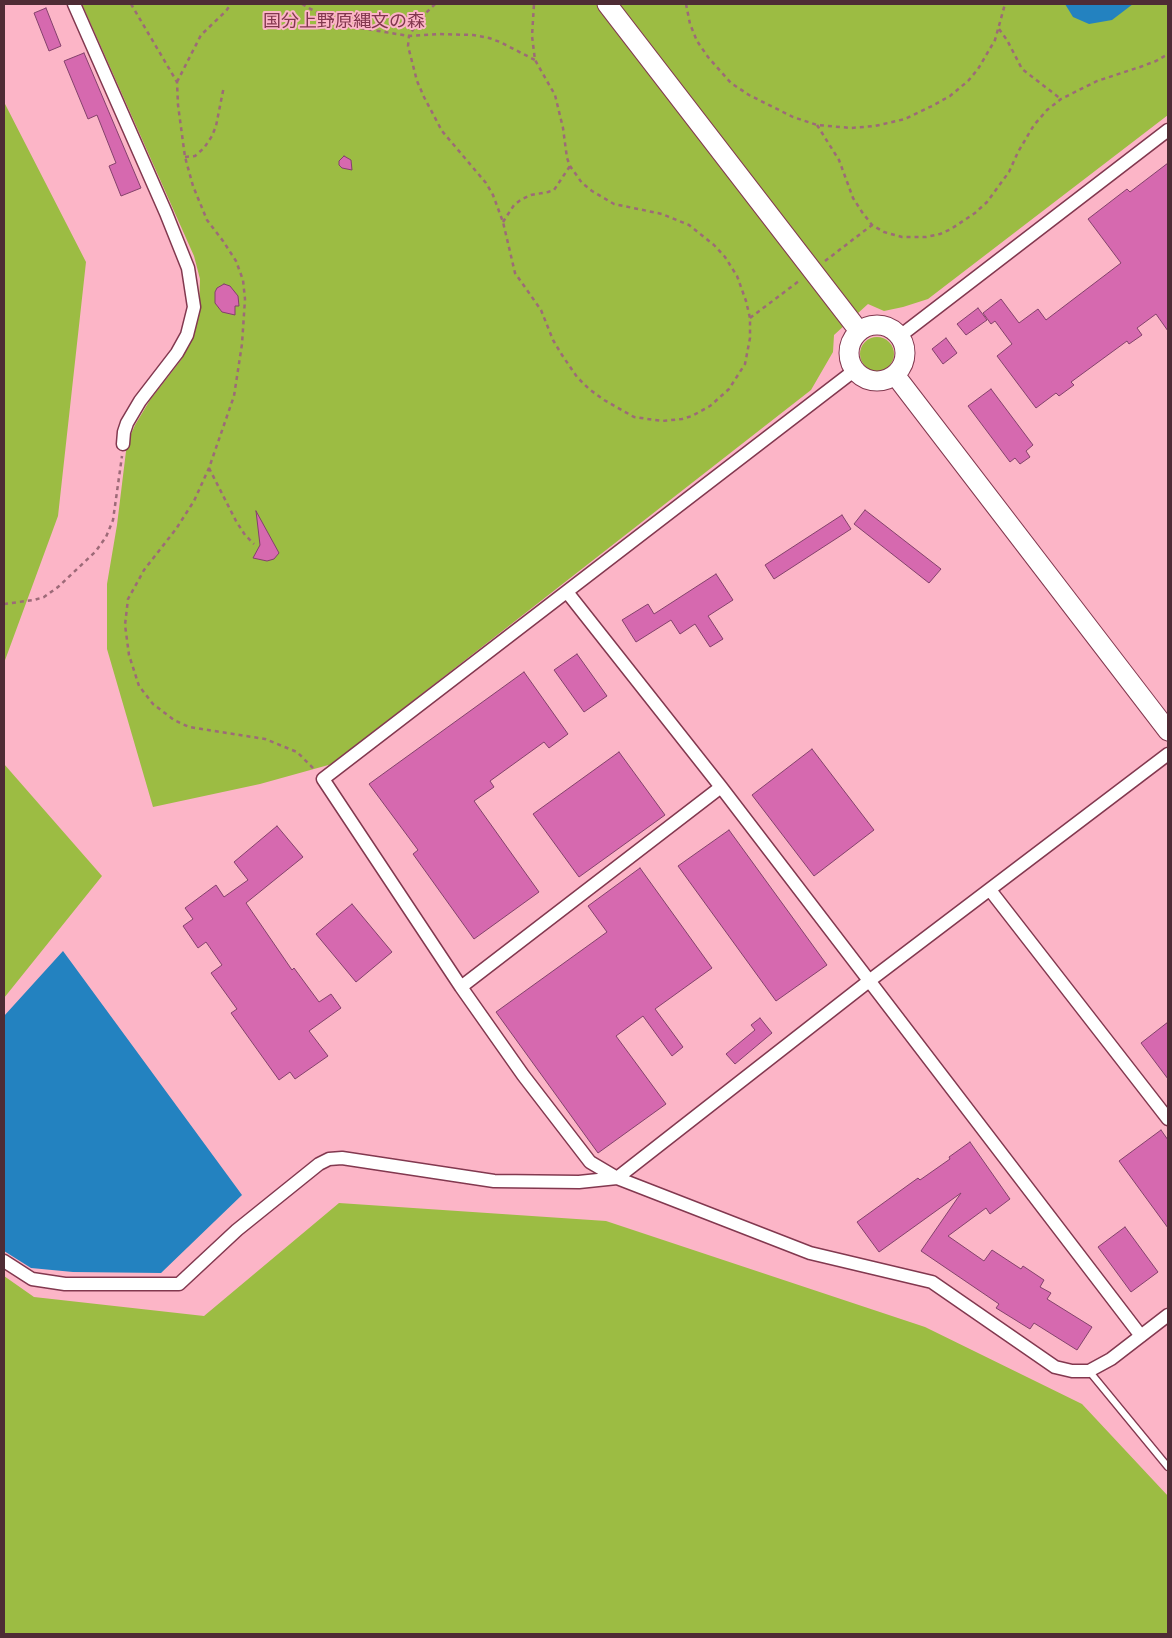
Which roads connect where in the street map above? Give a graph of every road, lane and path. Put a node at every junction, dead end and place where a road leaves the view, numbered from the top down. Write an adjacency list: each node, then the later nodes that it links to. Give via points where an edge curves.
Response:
1 (74, 4): 30 (street, via 188,268 194,308 187,335 127,423)
2 (131, 4): 14 (path)
3 (231, 4): 14 (path, via 201,35)
4 (302, 4): 11 (path, via 348,26)
5 (435, 4): 11 (path)
6 (534, 4): 13 (path, via 532,36)
7 (606, 4): 26 (street)
8 (686, 4): 17 (path, via 698,41 731,83 771,107)
9 (1005, 4): 10 (path)
10 (999, 29): 16 (path, via 1022,69); 17 (path, via 968,81 932,106 905,119 875,126)
11 (409, 36): 13 (path, via 438,34 489,38); 21 (path, via 408,46 424,97 442,131 486,183)
12 (1168, 54): 16 (path)
13 (535, 60): 20 (path, via 555,95)
14 (177, 82): 19 (path)
15 (224, 86): 19 (path, via 212,136 195,156)
16 (1061, 98): 22 (path, via 1034,125 998,190 963,222 940,234 914,238 884,232)
17 (817, 125): 22 (path, via 835,152 853,198)
18 (1168, 130): 27 (street)
19 (184, 157): 31 (path, via 207,220 236,261 245,299 234,396)
20 (570, 166): 21 (path, via 554,190 522,199); 25 (path, via 582,183 605,200 662,214 703,234 725,257 737,276)
21 (503, 222): 25 (path, via 515,273 541,310 553,340 576,376 604,400 634,417 662,421 682,419 710,406 729,389 745,364)
22 (872, 225): 23 (path)
23 (824, 262)
24 (803, 278): 25 (path)
25 (750, 318)
26 (859, 331): 27 (street, via 876,324 893,329); 28 (street, via 850,345 849,354)
27 (900, 336): 29 (street, via 905,360)
28 (855, 370): 29 (street, via 861,376 878,381); 33 (street)
29 (895, 375): 35 (street)
30 (123, 444): 34 (path, via 113,520 106,537 58,587 34,600)
31 (209, 468): 32 (path, via 236,521); 37 (path, via 194,501 144,570 128,599 125,625 129,655 140,686 153,704 174,720 189,727 265,738 297,752)
32 (254, 544)
33 (567, 592): 37 (street); 38 (street)
34 (4, 604)
35 (1168, 731)
36 (1168, 754): 39 (street)
37 (322, 779): 41 (street)
38 (721, 787): 40 (street); 41 (street)
39 (990, 890): 40 (street); 42 (street)
40 (869, 981): 43 (street); 46 (street)
41 (461, 987): 43 (street, via 590,1162)
42 (1168, 1119)
43 (617, 1178): 44 (street, via 578,1182 494,1180 342,1158 329,1159 237,1230 180,1284 32,1279); 47 (street, via 810,1253 932,1282 1055,1367)
44 (4, 1261)
45 (1168, 1315): 46 (street)
46 (1141, 1336): 47 (street)
47 (1089, 1371): 48 (lane)
48 (1168, 1467)

